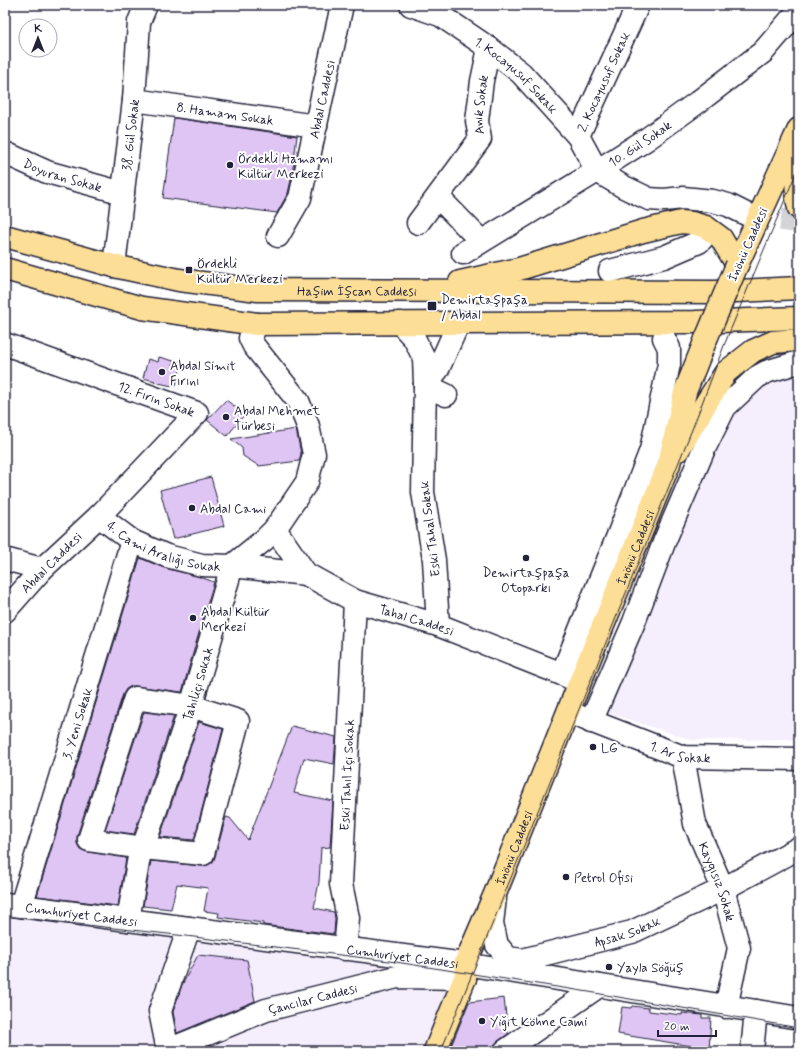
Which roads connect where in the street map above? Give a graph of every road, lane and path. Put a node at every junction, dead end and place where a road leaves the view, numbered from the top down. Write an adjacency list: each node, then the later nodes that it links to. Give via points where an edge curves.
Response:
1 (146, 5): 8 (street, 38. Gül Sokak, via 139,22)
2 (342, 5): 9 (street, Abdal Caddesi)
3 (411, 5): 5 (street, 1. Kocayusuf Sokak)
4 (638, 5): 10 (street, 2. Kocayusuf Sokak)
5 (442, 10): 7 (street, 1. Kocayusuf Sokak)
6 (799, 10): 13 (street, 10. Gül Sokak, via 763,52 648,139)
7 (489, 48): 10 (street, 1. Kocayusuf Sokak, via 522,73); 15 (street, Anık Sokak, via 477,120 480,139)
8 (134, 100): 9 (street, 8. Hamam Sokak); 14 (street, 38. Gül Sokak)
9 (316, 126): 20 (street, Abdal Caddesi, via 300,198)
10 (578, 136): 13 (street, 1. Kocayusuf Sokak)
11 (796, 136): 16 (main road); 24 (main road, İnönü Caddesi)
12 (5, 153): 14 (street, Doyuran Sokak, via 46,172)
13 (597, 171): 17 (street, via 649,199 683,198 714,201 722,212); 22 (street, 10. Gül Sokak)
14 (123, 193): 25 (street, 38. Gül Sokak)
15 (438, 197): 18 (street, Anık Sokak); 22 (street)
16 (799, 208)
17 (748, 215)
18 (418, 223)
19 (5, 236): 25 (main road, Haşim İşcan Caddesi)
20 (278, 236)
21 (702, 239): 27 (street, via 664,257)
22 (481, 241): 23 (street, 10. Gül Sokak)
23 (463, 253)
24 (737, 265): 29 (main road, via 721,238 706,228 681,222 519,269 456,283); 34 (main road, İnönü Caddesi, bridge)
25 (114, 266): 29 (main road, Haşim İşcan Caddesi, via 179,280 258,290)
26 (5, 269): 33 (main road, via 142,308)
27 (610, 271)
28 (799, 288): 29 (main road, Haşim İşcan Caddesi, via 715,292)
29 (392, 291)
30 (799, 318): 34 (main road)
31 (400, 322): 32 (main road); 33 (main road); 39 (street, Eski Tahal Sokak, via 414,338 424,358)
32 (459, 322): 34 (main road); 39 (street, via 438,369)
33 (257, 324): 43 (street, via 250,338 298,401 308,426 314,454 308,482)
34 (700, 330): 41 (main road, İnönü Caddesi)
35 (664, 338): 52 (street, via 669,348 668,394 651,450 619,533)
36 (799, 340): 41 (main road, via 772,342 753,351 726,372)
37 (5, 344): 42 (street, 12. Fırın Sokak, via 197,413)
38 (799, 362): 55 (street, via 757,377 722,406)
39 (425, 385): 40 (street); 51 (street, Eski Tahal Sokak, via 423,492 434,560)
40 (446, 395)
41 (669, 464): 52 (main road, İnönü Caddesi)
42 (99, 516): 44 (street, 4. Cami Aralığı Sokak); 47 (street, Abdal Caddesi)
43 (275, 529): 46 (street); 48 (street, Tahal Caddesi)
44 (132, 541): 46 (street, 4. Cami Aralığı Sokak, via 167,556 202,565); 62 (street, 3. Yeni Sokak)
45 (5, 559): 47 (street)
46 (232, 566): 48 (street, 4. Cami Aralığı Sokak); 53 (street, Tahıliçi Sokak)
47 (42, 569): 50 (street, Abdal Caddesi)
48 (306, 574): 49 (street, Tahal Caddesi)
49 (355, 601): 51 (street, Tahal Caddesi); 65 (street, Eski Tahıl İçi Sokak, via 341,884 348,918)
50 (5, 610)
51 (438, 625): 52 (street, Tahal Caddesi)
52 (571, 678): 54 (main road, İnönü Caddesi)
53 (191, 706): 58 (street, Tahıliçi Sokak); 58 (street, via 238,721 203,854); 58 (street, via 136,698 89,840)
54 (567, 713): 55 (street, 1. Ar Sokak); 61 (main road, İnönü Caddesi)
55 (591, 722): 56 (street, 1. Ar Sokak)
56 (683, 757): 57 (street, 1. Ar Sokak); 60 (street, Kaygısız Sokak, via 695,824)
57 (799, 759)
58 (143, 848): 63 (street, Tahıliçi Sokak, via 139,857)
59 (799, 848): 60 (street, Apsak Sokak)
60 (723, 889): 61 (street, Apsak Sokak, via 632,932 522,960 508,958 497,945 492,923); 68 (street, Kaygısız Sokak, via 739,948)
61 (495, 894): 66 (main road, İnönü Caddesi)
62 (13, 905): 63 (street, Cumhuriyet Caddesi)
63 (128, 920): 64 (street, Cumhuriyet Caddesi)
64 (189, 928): 65 (street, Cumhuriyet Caddesi); 73 (street, via 160,1011)
65 (345, 949): 66 (street, Cumhuriyet Caddesi)
66 (465, 971): 67 (street, Cumhuriyet Caddesi); 71 (street, Çancılar Caddesi, via 397,977 266,1010); 74 (main road, İnönü Caddesi)
67 (599, 986): 68 (street, Cumhuriyet Caddesi); 72 (street)
68 (726, 1006): 69 (street, Cumhuriyet Caddesi)
69 (756, 1011): 70 (street, Cumhuriyet Caddesi); 75 (street)
70 (799, 1018)
71 (199, 1045): 73 (street, Çancılar Caddesi)
72 (514, 1048)
73 (167, 1051)
74 (435, 1051)
75 (752, 1051)

